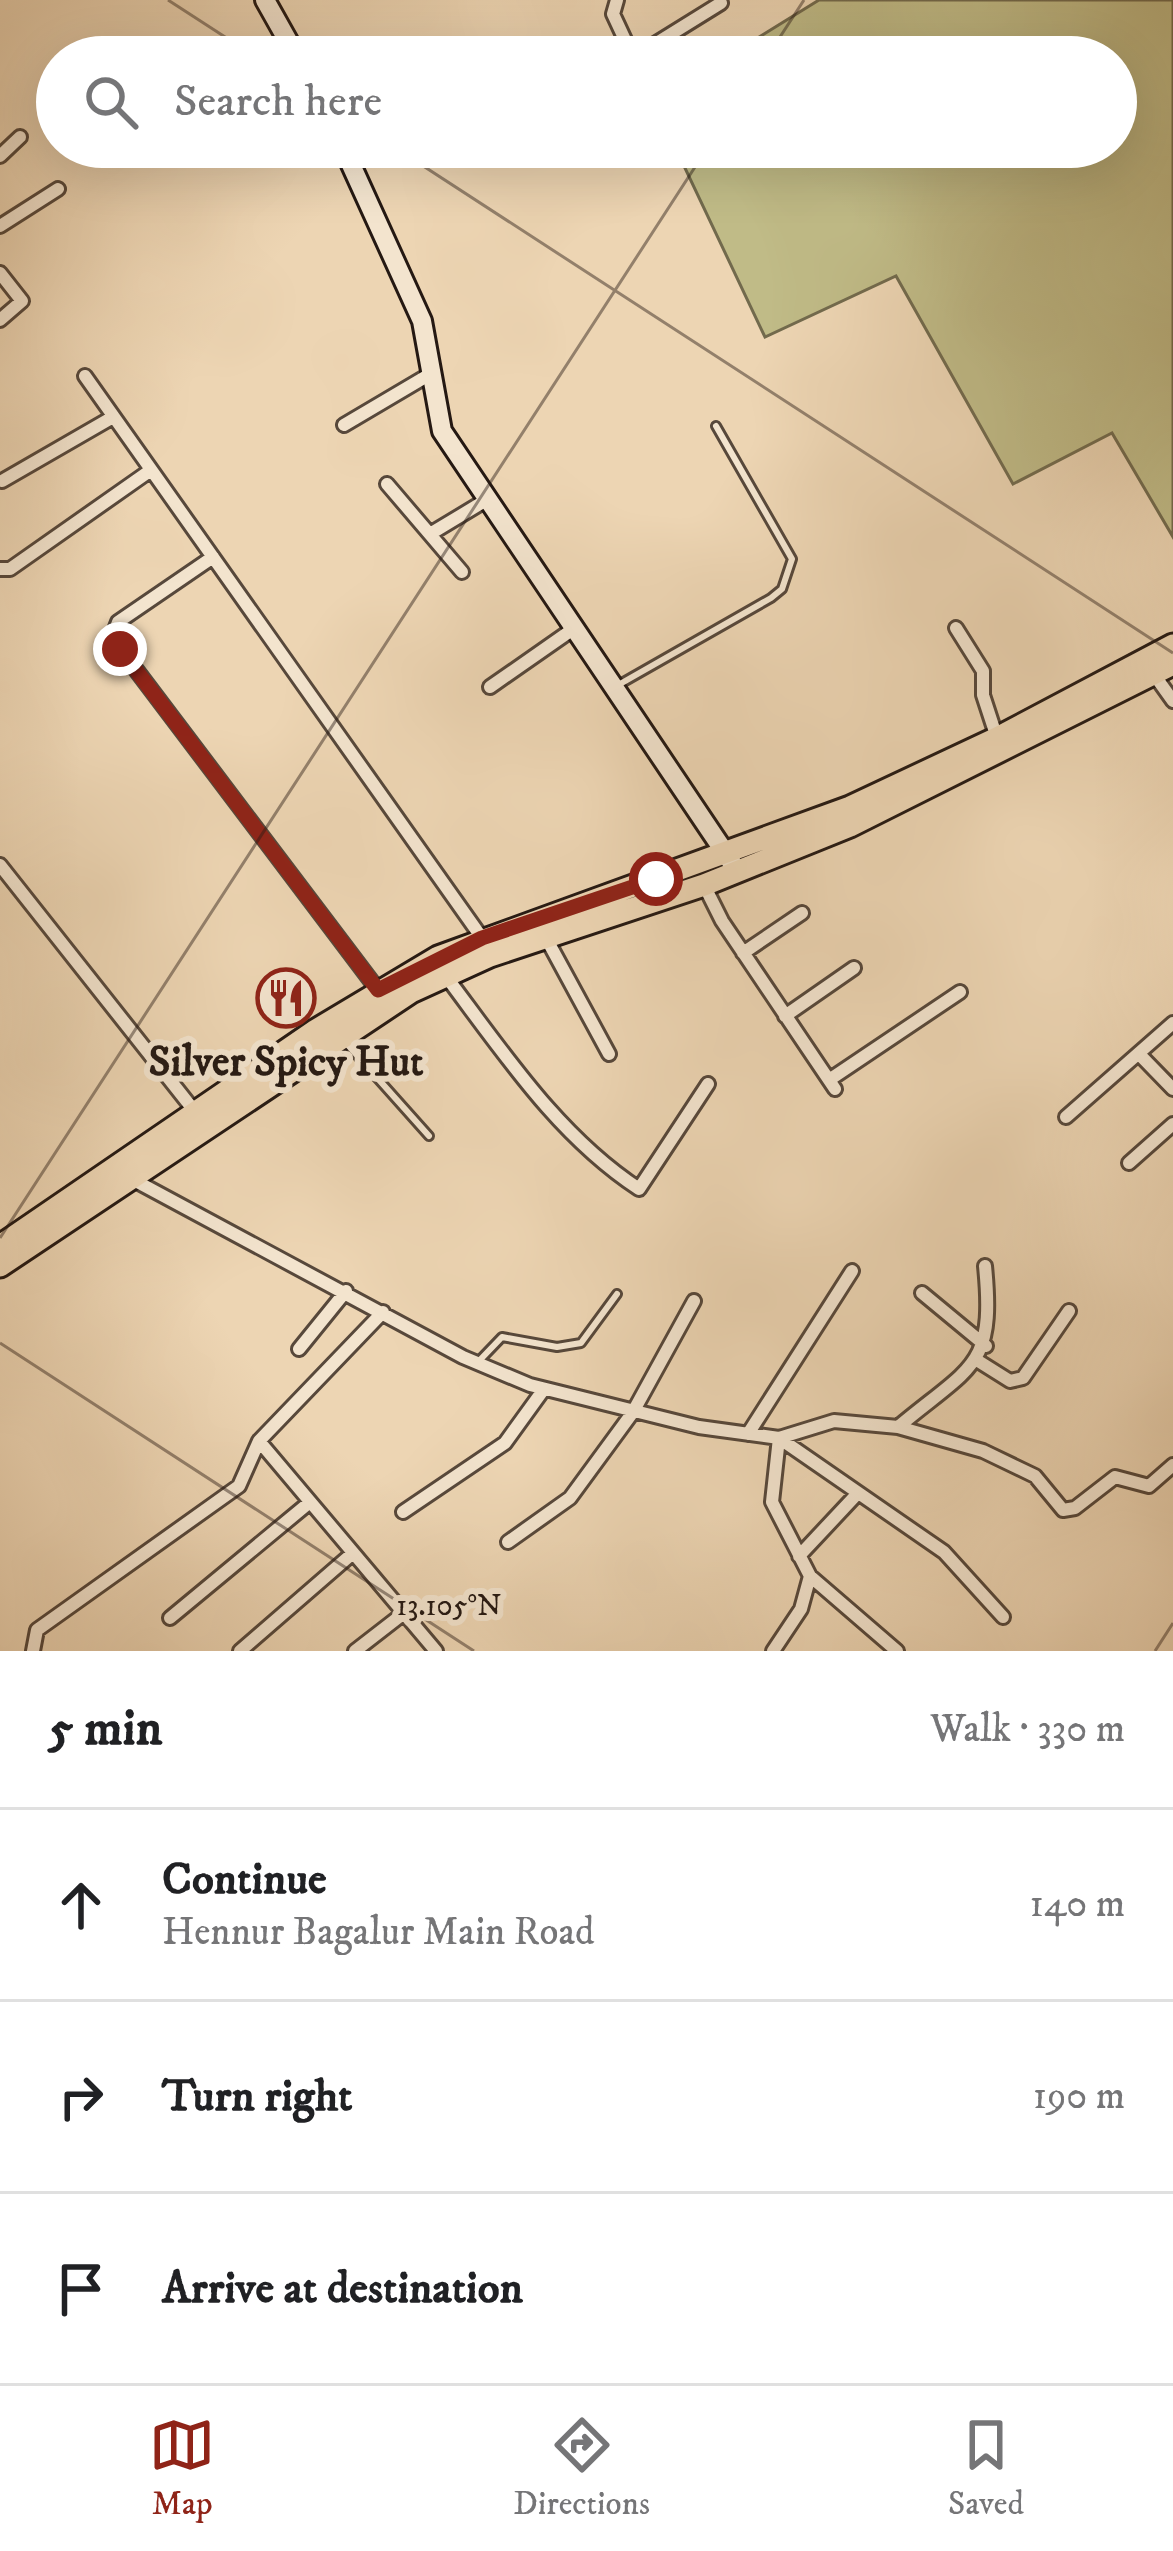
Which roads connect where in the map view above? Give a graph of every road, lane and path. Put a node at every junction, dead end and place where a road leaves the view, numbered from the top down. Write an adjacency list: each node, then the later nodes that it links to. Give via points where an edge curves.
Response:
1 (265, 0): 4 (street)
2 (617, 0): 5 (street)
3 (721, 3): 6 (street)
4 (285, 36)
5 (621, 36)
6 (668, 36)
7 (20, 137): 8 (street)
8 (0, 156)
9 (353, 168): 14 (street, via 422,321)
10 (58, 189): 11 (street)
11 (0, 226)
12 (0, 273): 13 (street, via 22,301)
13 (0, 320)
14 (431, 374): 17 (street); 22 (street, via 442,431)
15 (85, 376): 16 (street)
16 (113, 417): 19 (street); 20 (street)
17 (344, 424)
18 (716, 426): 31 (lane, via 792,559 790,572 771,598)
19 (151, 470): 24 (street); 25 (street)
20 (2, 481)
21 (387, 484): 23 (street)
22 (488, 500): 23 (street); 27 (street)
23 (430, 534): 26 (street)
24 (213, 557): 40 (street); 44 (street, via 118,622 112,638)
25 (0, 569)
26 (463, 572)
27 (576, 628): 31 (street); 32 (street)
28 (956, 628): 34 (street, via 982,671)
29 (1173, 645): 30 (main road)
30 (1157, 666): 33 (street); 34 (main road); 35 (main road, via 869,818)
31 (616, 686): 35 (street)
32 (490, 687)
33 (1173, 701)
34 (997, 738): 35 (main road)
35 (735, 864): 37 (main road); 40 (main road)
36 (0, 865): 53 (street)
37 (704, 885): 39 (main road); 41 (street)
38 (802, 913): 41 (street)
39 (545, 935): 42 (main road); 49 (street)
40 (482, 938): 42 (main road)
41 (743, 953): 46 (street)
42 (441, 966): 44 (main road); 48 (main road); 51 (street, via 555,1116 599,1163 639,1189)
43 (854, 968): 46 (street)
44 (378, 990): 53 (main road)
45 (960, 992): 46 (street, via 832,1084)
46 (785, 1016)
47 (1173, 1024): 50 (street)
48 (340, 1036): 56 (lane); 58 (main road)
49 (609, 1054)
50 (1138, 1054): 52 (street); 54 (street)
51 (708, 1084)
52 (1173, 1090)
53 (196, 1114): 58 (main road)
54 (1066, 1118)
55 (1173, 1124): 57 (street)
56 (429, 1136)
57 (1129, 1163)
58 (126, 1175): 59 (main road); 61 (main road); 63 (street)
59 (0, 1246)
60 (985, 1266): 69 (street)
61 (0, 1267)
62 (852, 1271): 76 (street)
63 (346, 1291): 68 (street); 70 (street)
64 (922, 1292): 69 (street)
65 (617, 1294): 72 (lane, via 581,1343 502,1337)
66 (694, 1301): 74 (street)
67 (1069, 1311): 71 (street, via 1023,1378 1010,1381)
68 (383, 1312): 72 (street); 78 (street)
69 (986, 1346): 71 (street)
70 (299, 1349)
71 (975, 1360): 75 (street)
72 (477, 1363): 73 (street)
73 (544, 1388): 74 (street); 82 (street, via 505,1443)
74 (633, 1412): 76 (street); 83 (street, via 570,1498)
75 (898, 1426): 77 (street, via 835,1421); 79 (street, via 1035,1476 1063,1510 1115,1477 1149,1486)
76 (748, 1434): 77 (street)
77 (779, 1438): 80 (street); 85 (street, via 772,1502)
78 (259, 1441): 81 (street); 90 (street, via 238,1486 37,1630)
79 (1173, 1466)
80 (858, 1493): 85 (street); 88 (street, via 944,1552)
81 (310, 1502): 84 (street); 89 (street)
82 (403, 1512)
83 (508, 1542)
84 (353, 1553): 87 (street); 91 (street)
85 (799, 1556): 86 (street)
86 (810, 1576): 94 (street, via 801,1610); 95 (street)
87 (404, 1613): 92 (street); 93 (street)
88 (1004, 1617)
89 (170, 1618)
90 (33, 1651)
91 (240, 1651)
92 (355, 1651)
93 (436, 1651)
94 (773, 1651)
95 (897, 1651)

